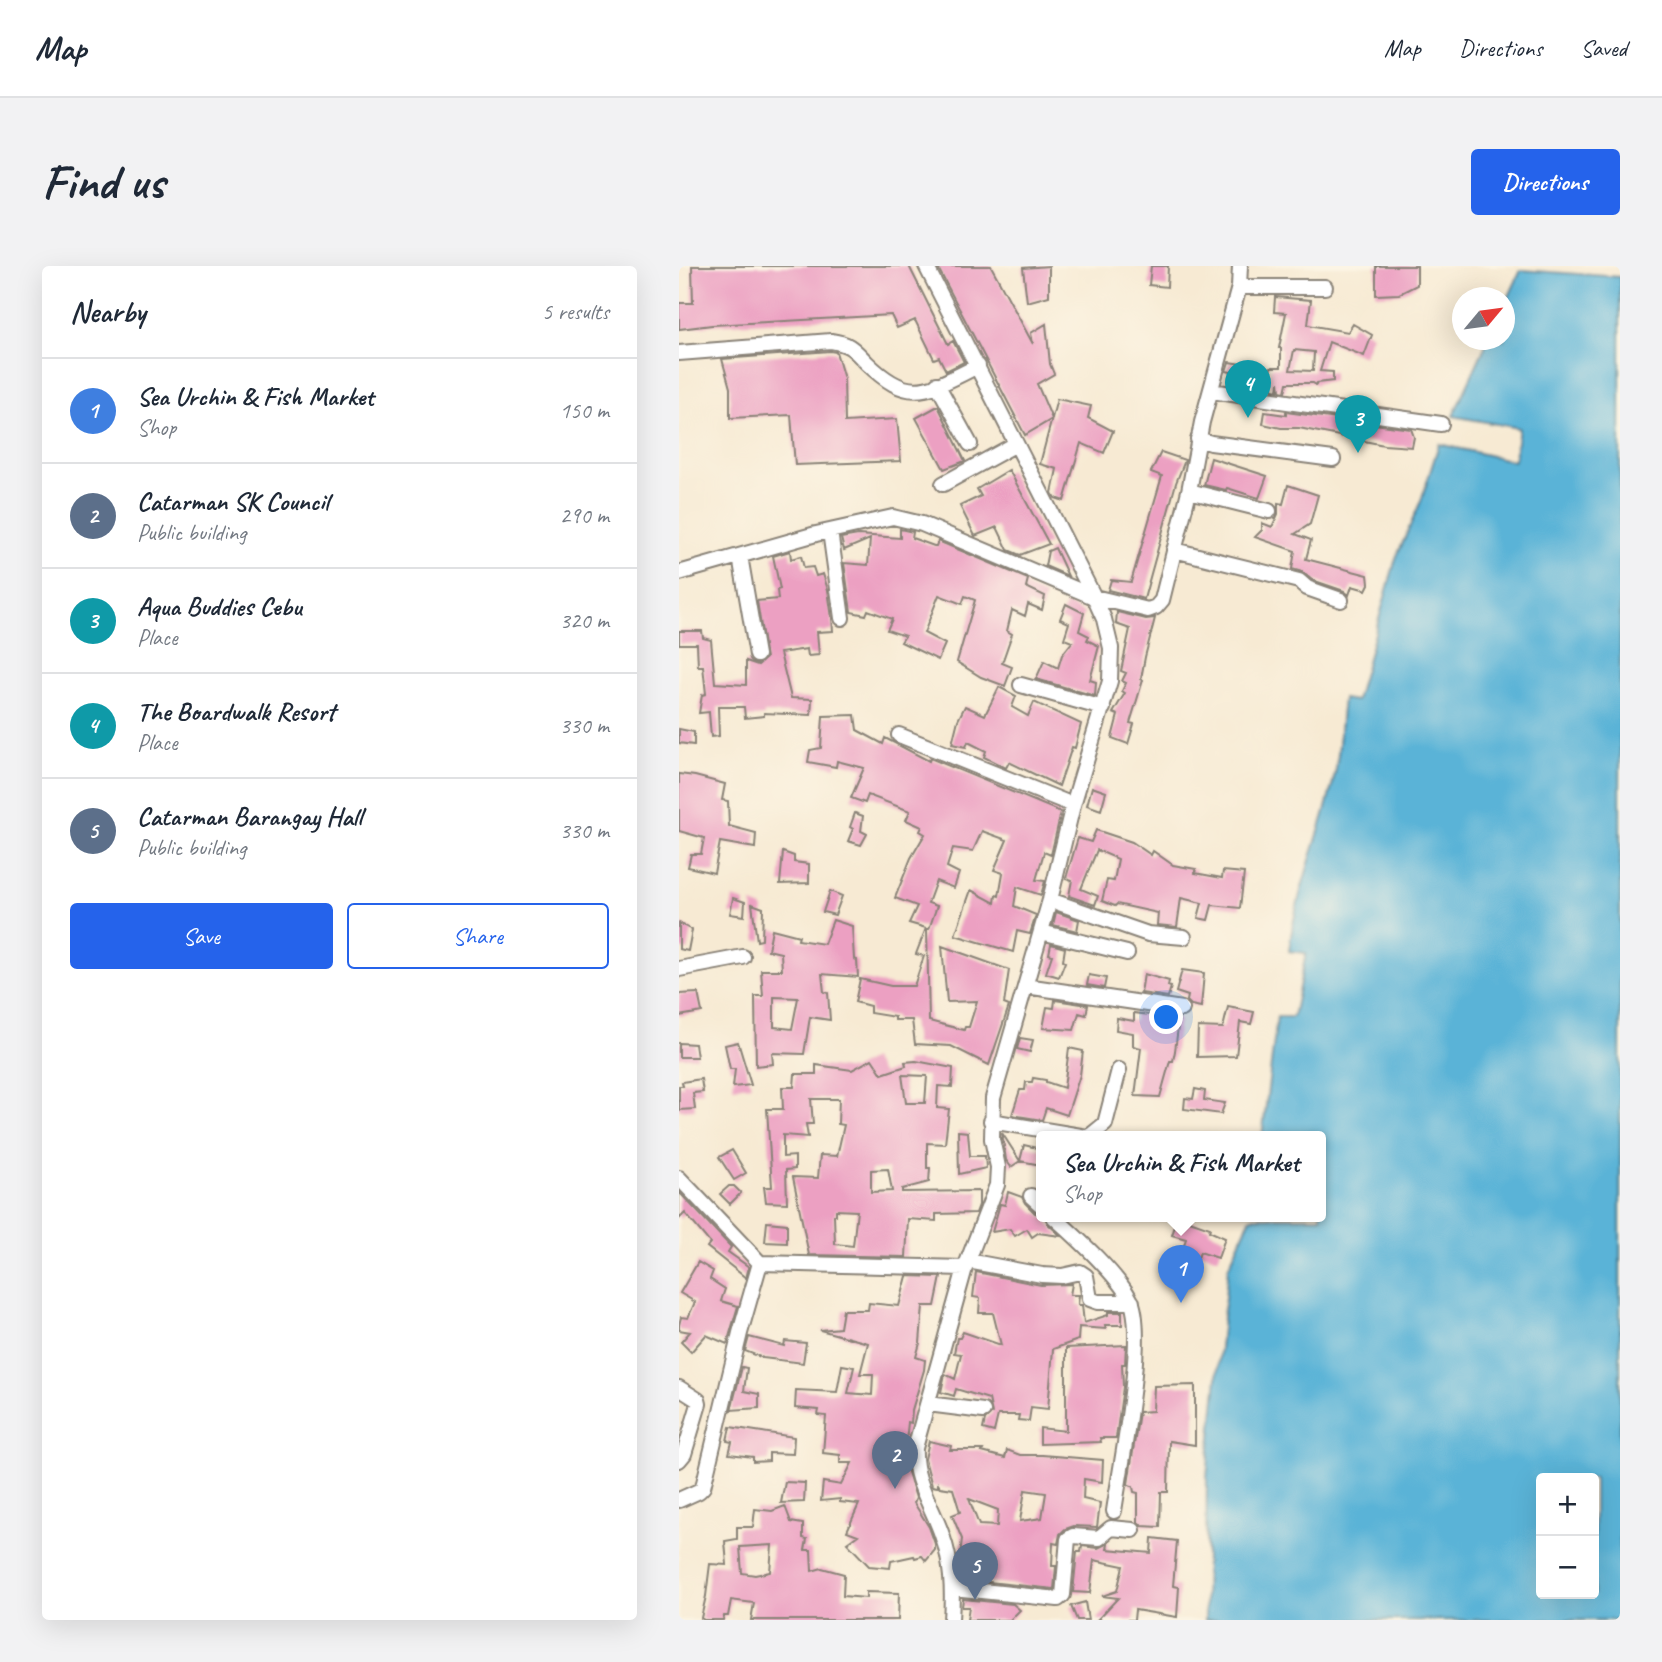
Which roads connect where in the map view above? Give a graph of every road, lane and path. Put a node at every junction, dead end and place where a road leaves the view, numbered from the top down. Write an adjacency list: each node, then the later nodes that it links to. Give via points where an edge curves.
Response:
1 (926, 266): 6 (street)
2 (1240, 266): 3 (street)
3 (1239, 287): 4 (street); 8 (street)
4 (1325, 287)
5 (679, 353): 7 (street, via 831,341 847,343 882,378 901,389 917,391)
6 (978, 366): 7 (street); 12 (street)
7 (937, 384): 11 (street)
8 (1211, 391): 9 (street); 10 (street)
9 (1441, 424)
10 (1198, 439): 13 (street); 15 (street)
11 (970, 443)
12 (1016, 444): 14 (street); 21 (street)
13 (1333, 459)
14 (943, 484)
15 (1189, 491): 16 (street); 18 (street)
16 (1269, 511)
17 (830, 531): 19 (street); 21 (street, via 902,518); 23 (street)
18 (1174, 550): 21 (street, via 1162,600 1156,607 1147,610); 22 (street, via 1299,581)
19 (740, 556): 20 (street); 24 (street)
20 (679, 573)
21 (1094, 597): 26 (street, via 1111,648)
22 (1341, 600)
23 (842, 618)
24 (757, 655)
25 (1021, 685): 26 (street)
26 (1103, 708): 28 (street)
27 (899, 736): 28 (street)
28 (1073, 805): 29 (street)
29 (1050, 900): 30 (street); 31 (street, via 1148,934)
30 (1041, 932): 32 (street); 35 (street)
31 (1184, 937)
32 (1127, 953)
33 (743, 957): 34 (street)
34 (679, 969)
35 (1025, 986): 36 (street); 38 (street, via 993,1098)
36 (1182, 1009)
37 (1119, 1070): 40 (street, via 1105,1124)
38 (991, 1121): 39 (street); 44 (street, via 997,1185)
39 (1052, 1131)
40 (1096, 1131)
41 (679, 1178): 43 (street)
42 (1059, 1222): 45 (street)
43 (760, 1263): 44 (street); 50 (street, via 703,1487)
44 (967, 1264): 45 (street, via 1042,1275 1080,1272 1086,1276 1090,1299); 47 (street)
45 (1132, 1301): 51 (street, via 1135,1371)
46 (679, 1388): 49 (street, via 699,1404)
47 (928, 1404): 48 (street); 53 (street, via 915,1448 916,1473 942,1533)
48 (983, 1412)
49 (679, 1460)
50 (679, 1500)
51 (1114, 1511)
52 (1133, 1530): 53 (street, via 1111,1528 1099,1538 1068,1539 1060,1599)
53 (953, 1588): 54 (street)
54 (951, 1620)

